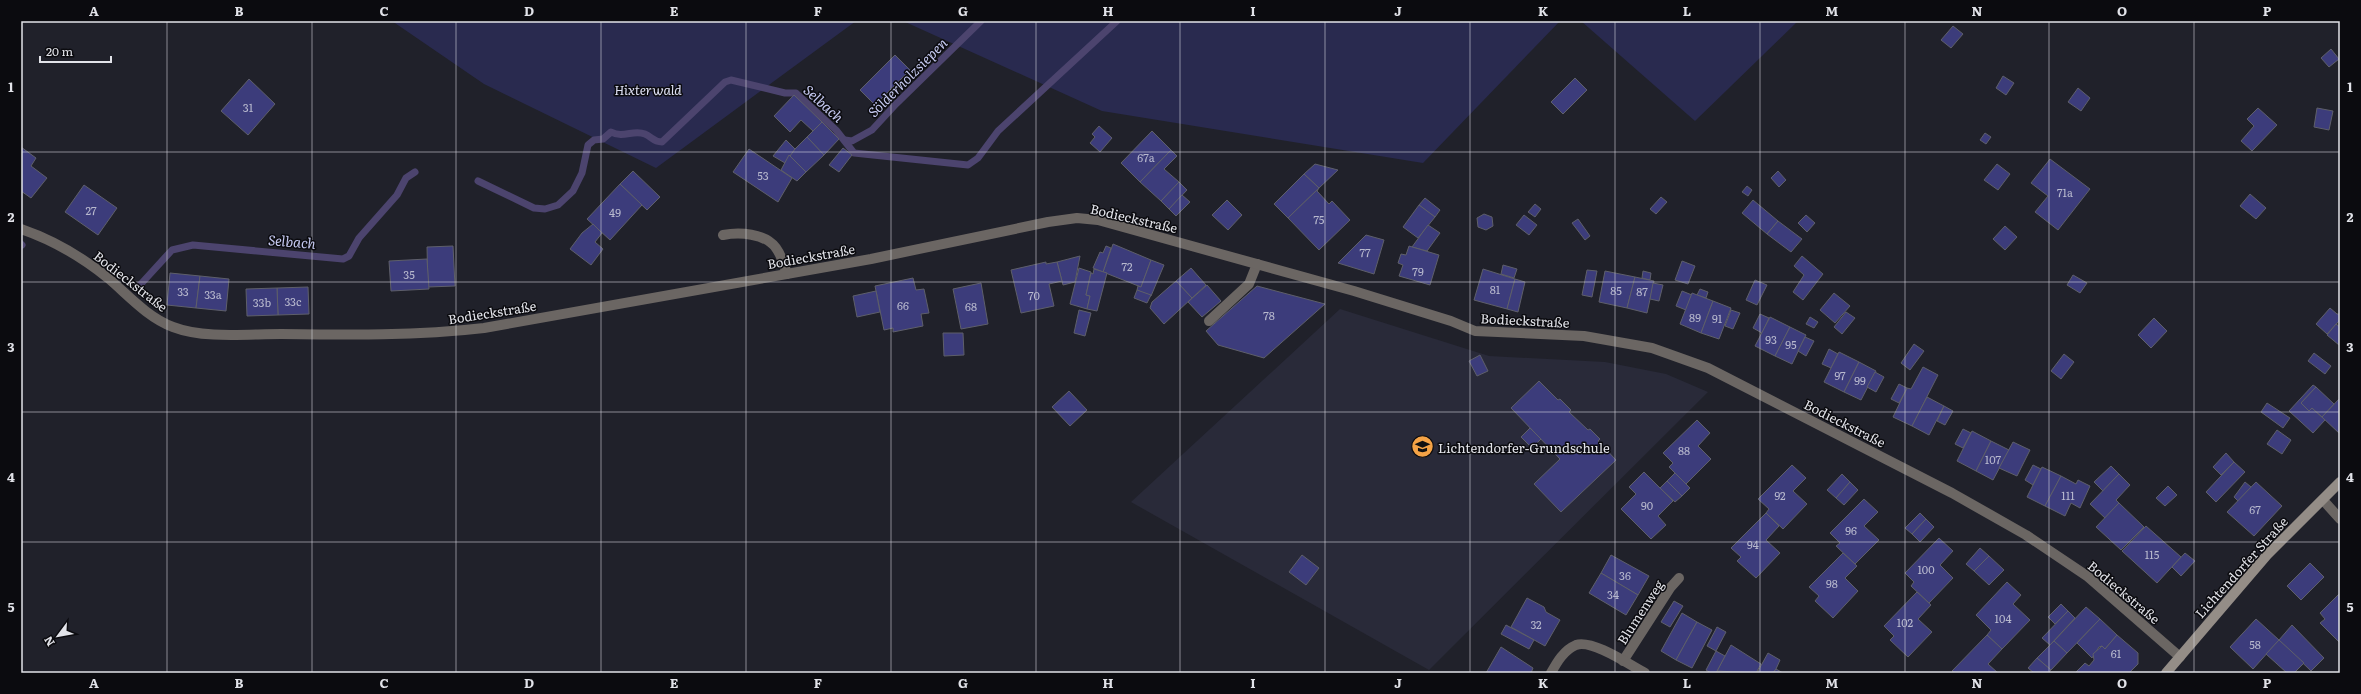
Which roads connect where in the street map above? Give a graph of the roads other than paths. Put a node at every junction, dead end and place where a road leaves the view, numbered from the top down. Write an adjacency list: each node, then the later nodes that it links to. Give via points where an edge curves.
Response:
1 (21, 229): 4 (street, Bodieckstraße, via 72,252 103,274 136,304 168,325 191,331 226,335 440,334)
2 (723, 235): 4 (street, via 738,233 768,241 776,247)
3 (1257, 264): 4 (street, Bodieckstraße, via 1131,228 1078,218); 5 (street, via 1249,284); 10 (street, Bodieckstraße, via 1369,296 1475,331 1584,336 1652,348 1708,368 1952,493 2026,535 2087,576)
4 (788, 274)
5 (1209, 321)
6 (2340, 482): 7 (main road, Lichtendorfer Straße)
7 (2322, 500): 8 (street); 10 (main road, Lichtendorfer Straße, via 2267,555)
8 (2340, 519)
9 (1679, 578): 11 (street, Blumenweg)
10 (2180, 657): 14 (main road, Lichtendorfer Straße)
11 (1623, 661): 12 (street, Blumenweg, via 1593,646 1576,645 1567,651); 13 (street, Blumenweg)
12 (1551, 673)
13 (1645, 673)
14 (2166, 673)

